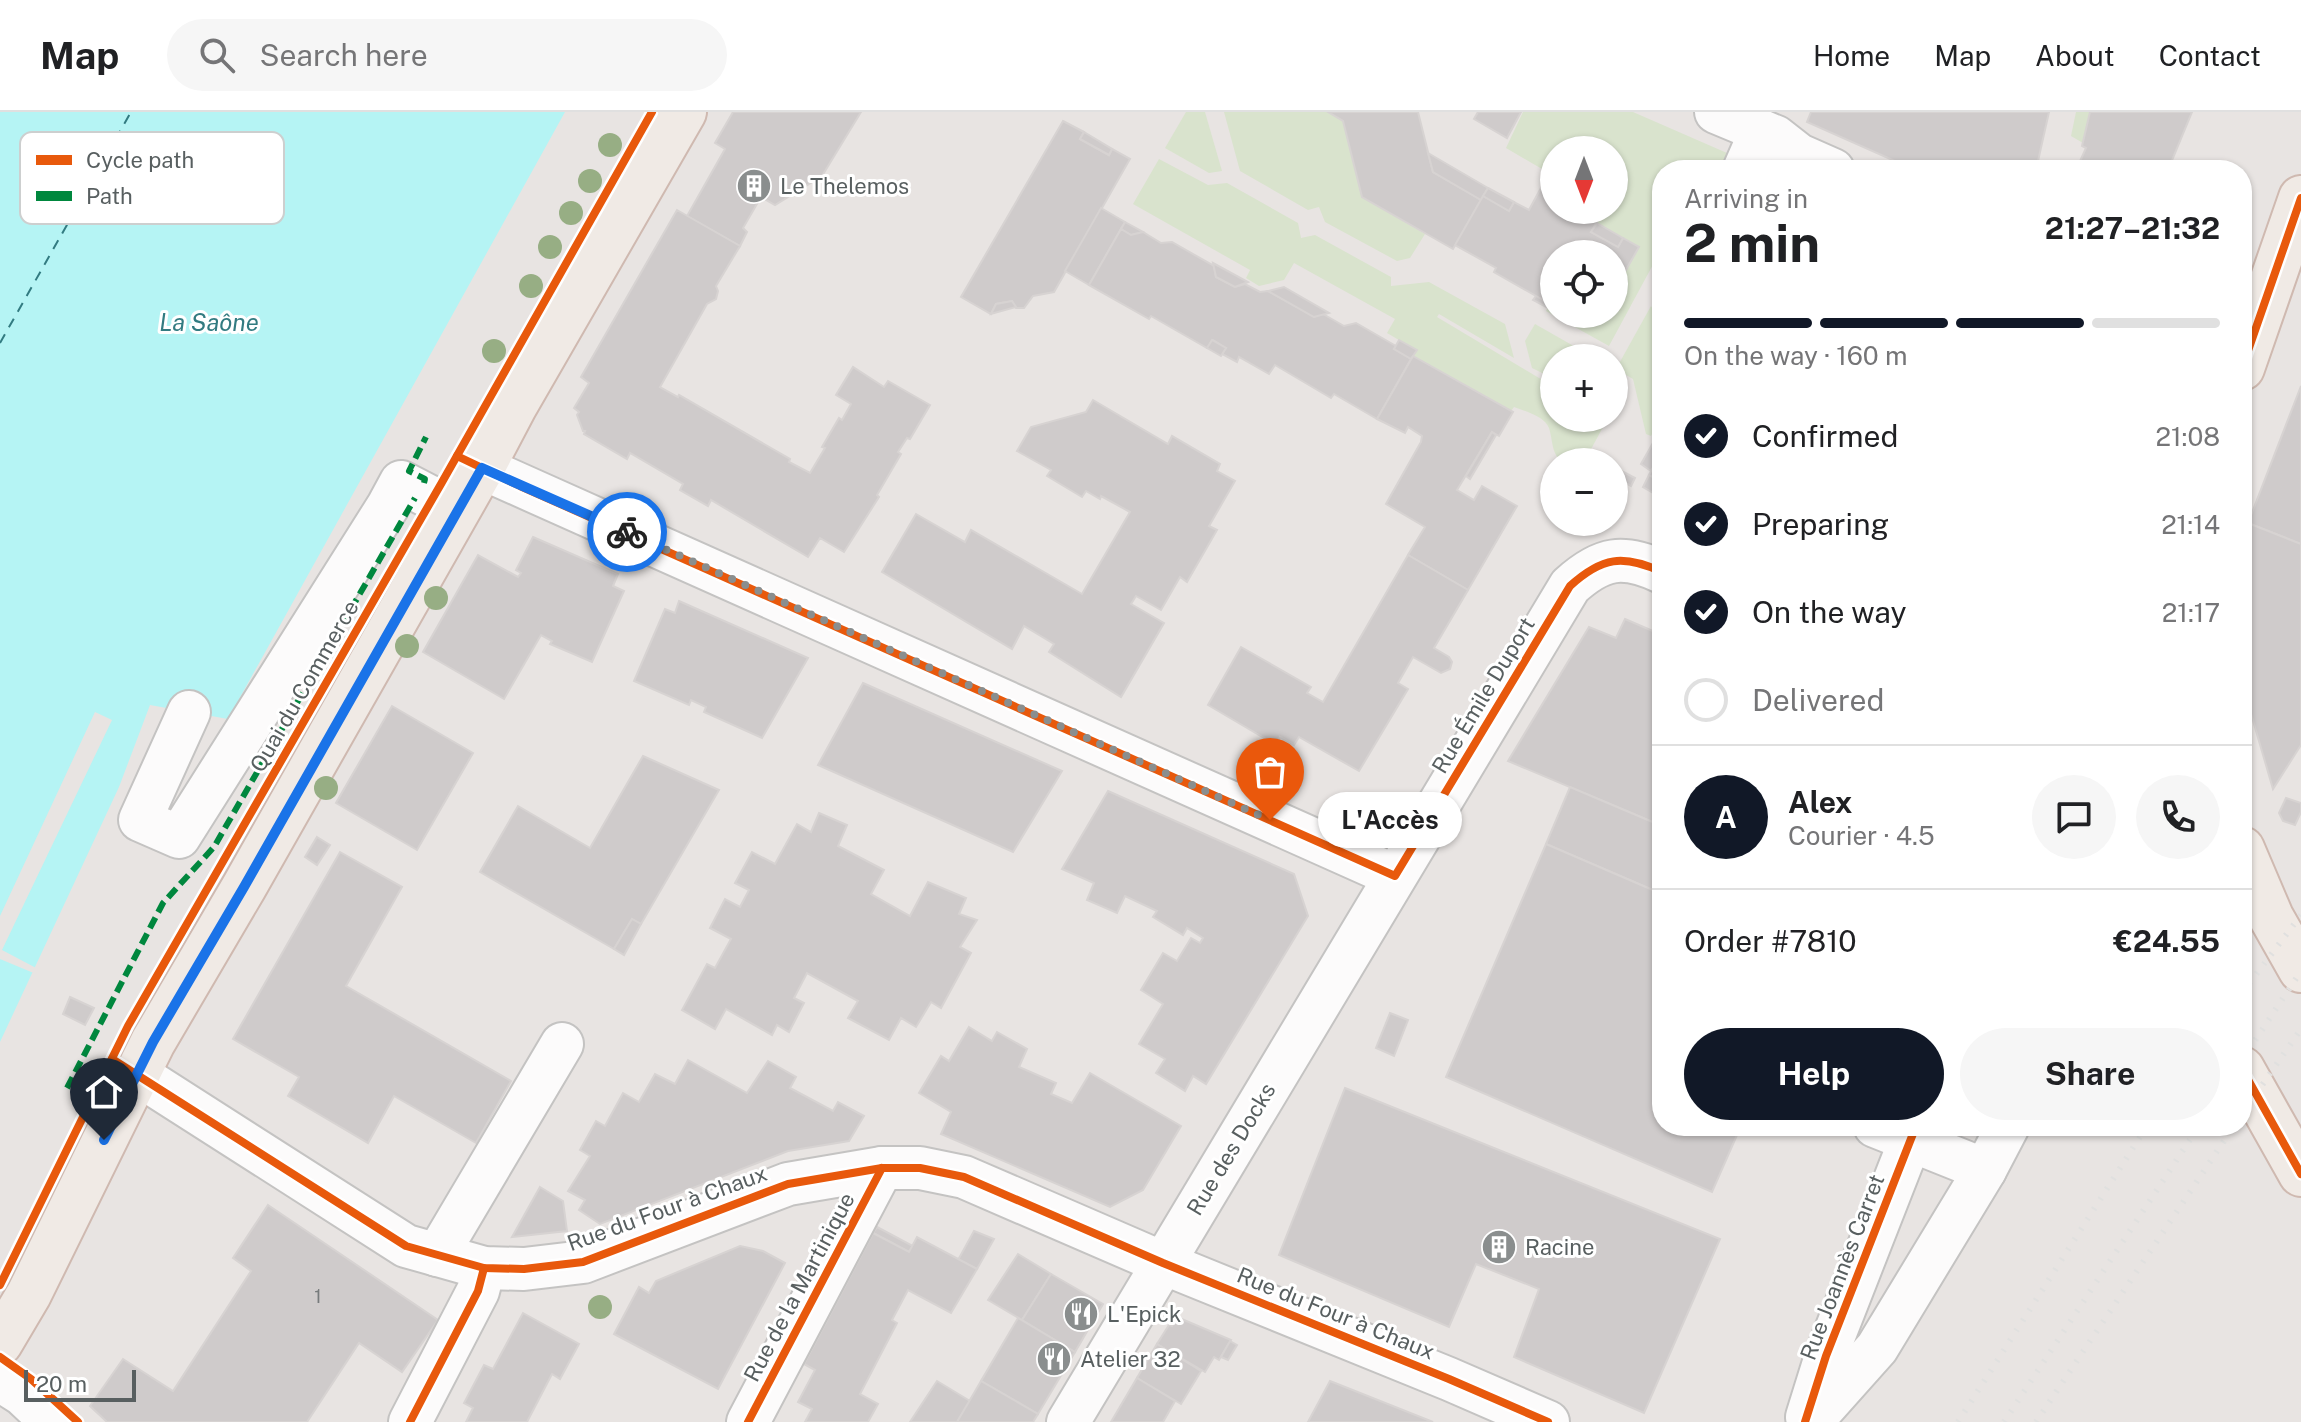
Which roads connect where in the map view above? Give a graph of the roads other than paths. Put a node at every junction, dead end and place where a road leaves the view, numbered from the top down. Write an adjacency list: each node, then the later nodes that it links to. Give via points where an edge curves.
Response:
1 (684, 112): 8 (main road, Quai du Commerce)
2 (1716, 112): 3 (street)
3 (1774, 127): 4 (street); 5 (street)
4 (1751, 160)
5 (1810, 160)
6 (2301, 198): 7 (main road)
7 (2252, 331)
8 (482, 468): 9 (main road, Quai du Commerce); 13 (street)
9 (457, 511): 11 (street, via 401,482 179,837 140,820); 16 (main road, Quai du Commerce)
10 (1652, 567): 13 (street, Rue Émile Duport, via 1622,559 1586,572 1570,586)
11 (189, 712)
12 (2252, 872): 14 (main road)
13 (1395, 876): 25 (street, Rue des Docks)
14 (2301, 970)
15 (562, 1044): 24 (street)
16 (137, 1074): 24 (street, Rue du Four à Chaux, via 406,1246); 27 (main road, Quai du Commerce)
17 (2252, 1087): 23 (main road)
18 (1899, 1136): 34 (street, Rue Joannès Carret)
19 (1914, 1136): 22 (street)
20 (2003, 1136): 22 (street, Rue Joannès Carret)
21 (882, 1168): 25 (street, Rue du Four à Chaux, via 920,1168 964,1177); 26 (street, Rue du Four à Chaux, via 788,1184 583,1262); 31 (street, Rue de la Martinique)
22 (1985, 1170): 35 (street, Rue Joannès Carret, via 1877,1348)
23 (2301, 1174)
24 (437, 1255): 26 (street, Rue du Four à Chaux)
25 (1163, 1263): 32 (street, Rue des Docks); 33 (street, Rue du Four à Chaux)
26 (484, 1268): 30 (street, via 478,1291)
27 (0, 1343)
28 (0, 1380): 29 (street)
29 (52, 1422)
30 (410, 1422)
31 (748, 1422)
32 (1068, 1422)
33 (1548, 1422)
34 (1805, 1422)
35 (1811, 1422)

